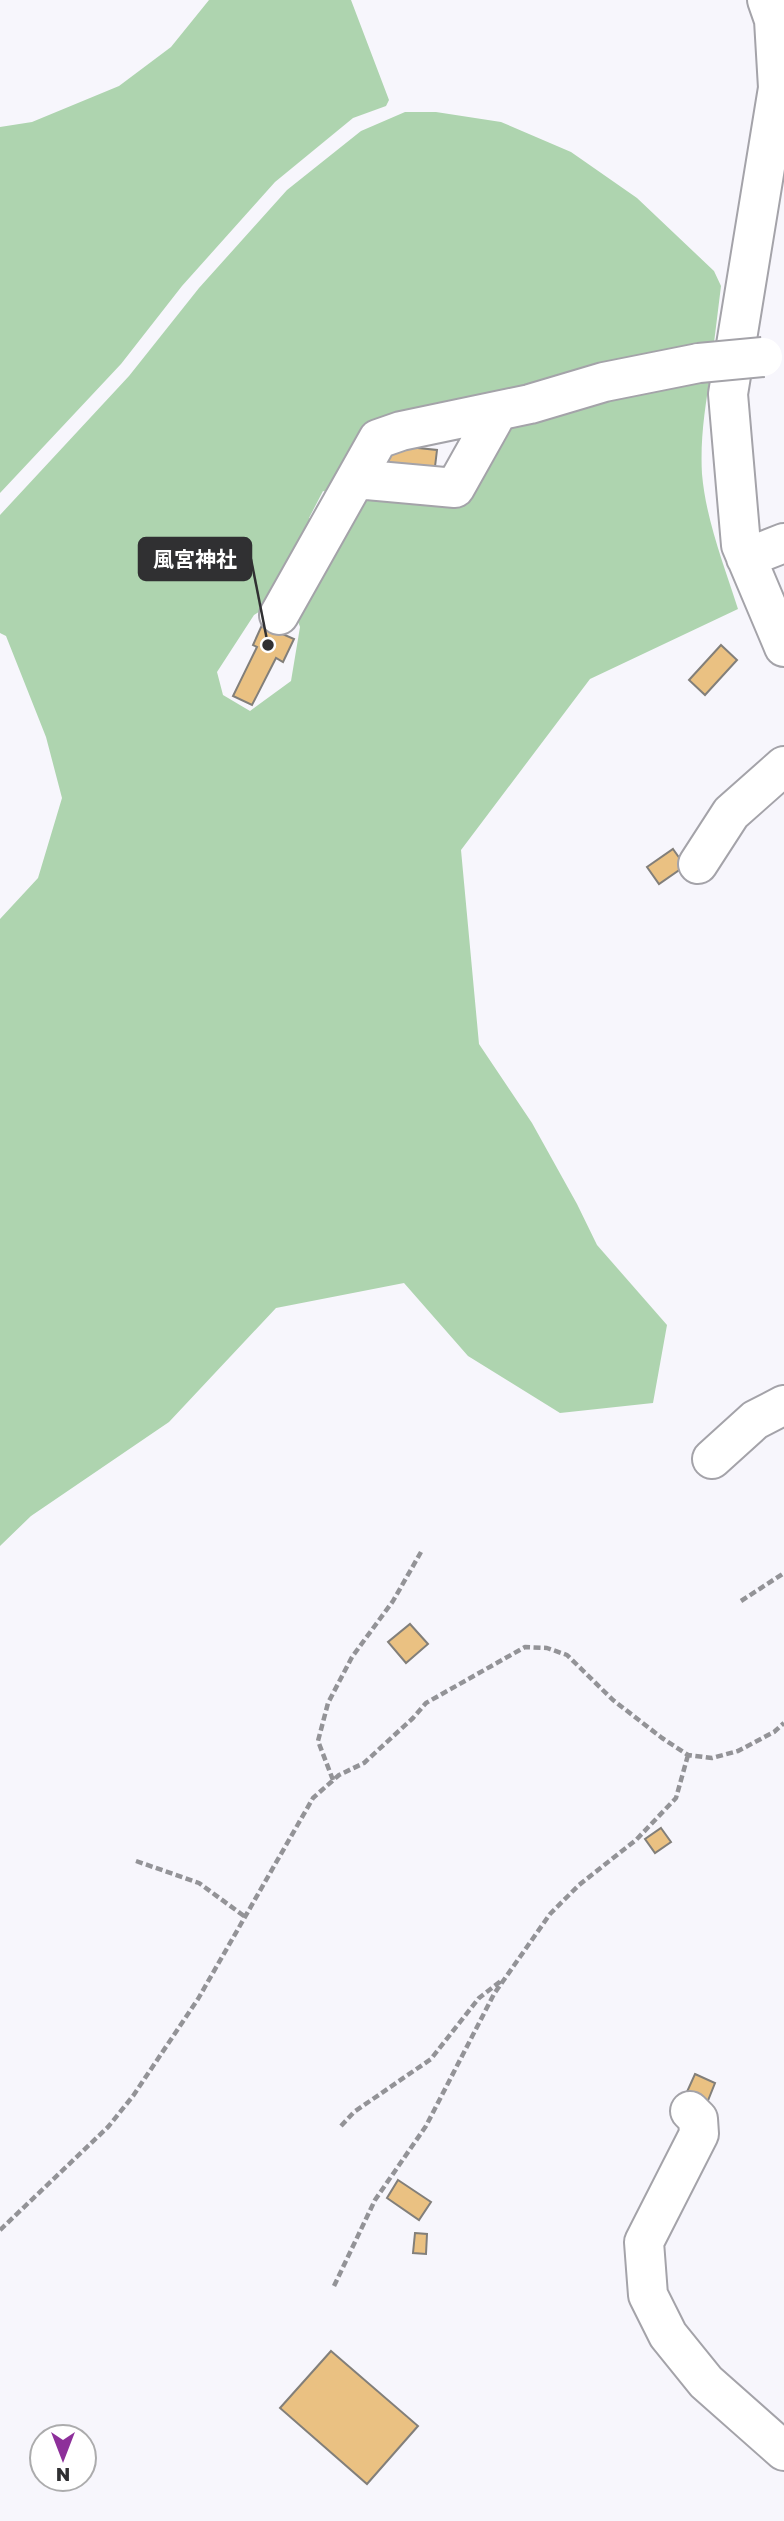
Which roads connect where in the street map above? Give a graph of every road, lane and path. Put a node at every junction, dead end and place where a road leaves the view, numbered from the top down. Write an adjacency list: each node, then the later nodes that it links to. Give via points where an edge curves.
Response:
1 (767, 0): 2 (street, via 774,20 778,88)
2 (776, 158): 7 (street, via 728,394 741,545)
3 (773, 357): 4 (street, bridge, via 699,363 604,382)
4 (496, 412): 5 (street, via 379,439); 5 (street, via 455,488)
5 (356, 479): 8 (street)
6 (784, 543): 7 (street)
7 (746, 558): 9 (street)
8 (279, 615)
9 (784, 647)
10 (784, 766): 11 (street, via 730,813)
11 (698, 864)
12 (784, 1405): 13 (street, via 755,1420)
13 (712, 1459)
14 (421, 1552): 19 (path, via 393,1601 352,1657 328,1703 318,1741)
15 (784, 1573): 16 (path)
16 (741, 1601)
17 (784, 1723): 18 (path, via 738,1751 712,1758)
18 (688, 1755): 19 (path, via 613,1700 567,1655 525,1647 426,1703 364,1763); 22 (path, via 676,1798 636,1840 550,1914)
19 (333, 1780): 21 (path, via 313,1798)
20 (136, 1861): 21 (path, via 199,1883)
21 (244, 1916): 25 (path, via 198,1999 133,2095 108,2127)
22 (505, 1979): 24 (path, via 479,1997 431,2059); 26 (path, via 426,2126 375,2200)
23 (690, 2111): 27 (street, via 698,2119 699,2134 644,2242 648,2295 668,2335 706,2382)
24 (341, 2126)
25 (0, 2230)
26 (334, 2286)
27 (784, 2451)

